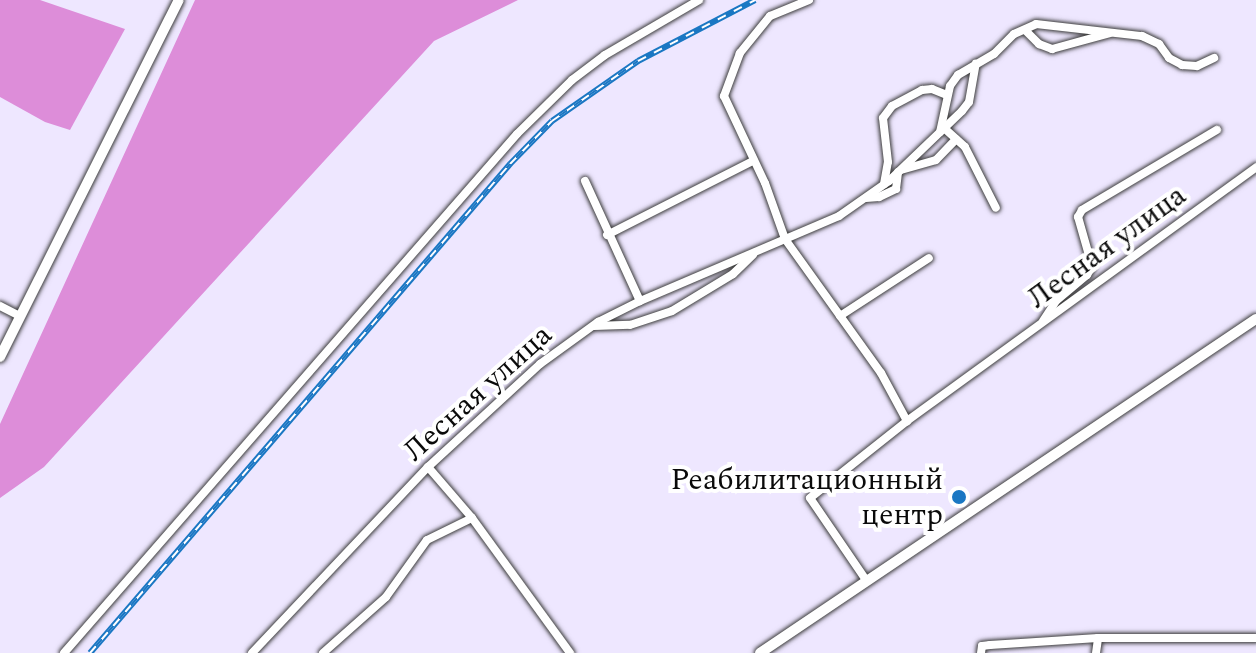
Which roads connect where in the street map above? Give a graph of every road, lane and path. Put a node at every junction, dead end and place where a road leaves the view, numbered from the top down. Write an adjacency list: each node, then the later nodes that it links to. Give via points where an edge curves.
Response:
1 (179, 0): 25 (street)
2 (699, 0): 37 (street, via 594,63 517,134)
3 (809, 0): 12 (street, via 770,16 740,53 724,96)
4 (1025, 30): 5 (street, via 1049,23); 5 (street, via 1052,49); 7 (street)
5 (1113, 32): 6 (street, via 1150,40 1182,65 1197,66)
6 (1214, 58)
7 (976, 64): 8 (street, via 958,75); 9 (street, Лесная улица, via 969,102)
8 (947, 95): 9 (street); 16 (street, via 922,90 892,106 883,118 888,162)
9 (942, 130): 11 (street); 14 (street, Лесная улица)
10 (1217, 130): 29 (street, via 1082,210 1078,217 1092,266 1056,301)
11 (956, 139): 14 (street, via 936,160); 18 (street)
12 (753, 161): 19 (street); 20 (street)
13 (1256, 167): 29 (street, Лесная улица)
14 (899, 171): 16 (street, Лесная улица); 17 (street, via 896,189)
15 (585, 181): 19 (street)
16 (884, 185): 17 (street, Лесная улица)
17 (865, 198): 20 (street, Лесная улица, via 839,216)
18 (996, 208)
19 (607, 235): 23 (street)
20 (785, 239): 21 (street, Лесная улица); 26 (street)
21 (759, 249): 23 (street, Лесная улица); 28 (street, via 733,274 672,311 630,325)
22 (929, 258): 26 (street)
23 (640, 301): 28 (street, Лесная улица)
24 (0, 306): 25 (street)
25 (20, 316): 30 (street)
26 (840, 316): 31 (street, via 898,398)
27 (1256, 319): 34 (street)
28 (593, 326): 32 (street, Лесная улица, via 540,364)
29 (1040, 326): 31 (street, Лесная улица)
30 (0, 357)
31 (907, 421): 34 (street, Лесная улица, via 810,498)
32 (428, 467): 33 (street); 38 (street, Лесная улица)
33 (472, 518): 39 (street, via 427,540 386,597); 40 (street)
34 (866, 580): 41 (street)
35 (1098, 638): 36 (street); 42 (street, via 982,646); 43 (street)
36 (1256, 638)
37 (64, 653)
38 (252, 653)
39 (323, 653)
40 (570, 653)
41 (760, 653)
42 (981, 653)
43 (1096, 653)

